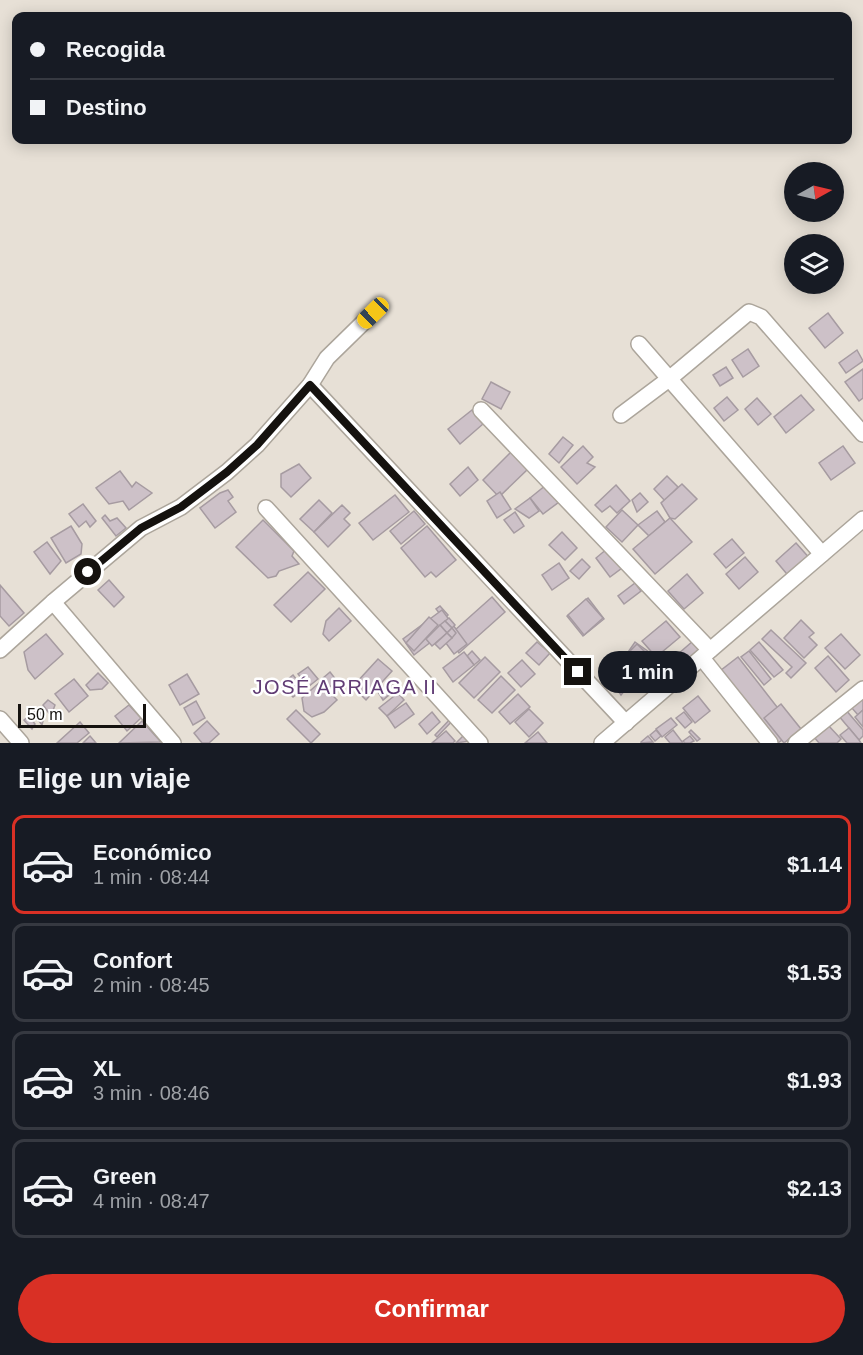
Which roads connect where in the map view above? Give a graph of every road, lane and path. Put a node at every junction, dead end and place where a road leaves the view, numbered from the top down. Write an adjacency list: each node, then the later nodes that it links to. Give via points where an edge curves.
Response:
1 (373, 313): 4 (street, via 327,358)
2 (639, 344): 3 (street)
3 (669, 379): 6 (street); 7 (street, via 748,312 761,317); 10 (street)
4 (310, 385): 11 (street, via 257,445 227,472 181,507 141,528); 16 (street)
5 (481, 410): 13 (street)
6 (621, 416)
7 (863, 434)
8 (266, 508): 19 (street)
9 (863, 519): 10 (street)
10 (822, 554): 13 (street)
11 (52, 602): 12 (street); 18 (street)
12 (0, 650)
13 (706, 654): 16 (street); 21 (street)
14 (863, 689): 22 (street)
15 (0, 719): 17 (street)
16 (626, 723): 20 (street)
17 (21, 743)
18 (173, 743)
19 (480, 743)
20 (602, 743)
21 (770, 743)
22 (796, 743)

